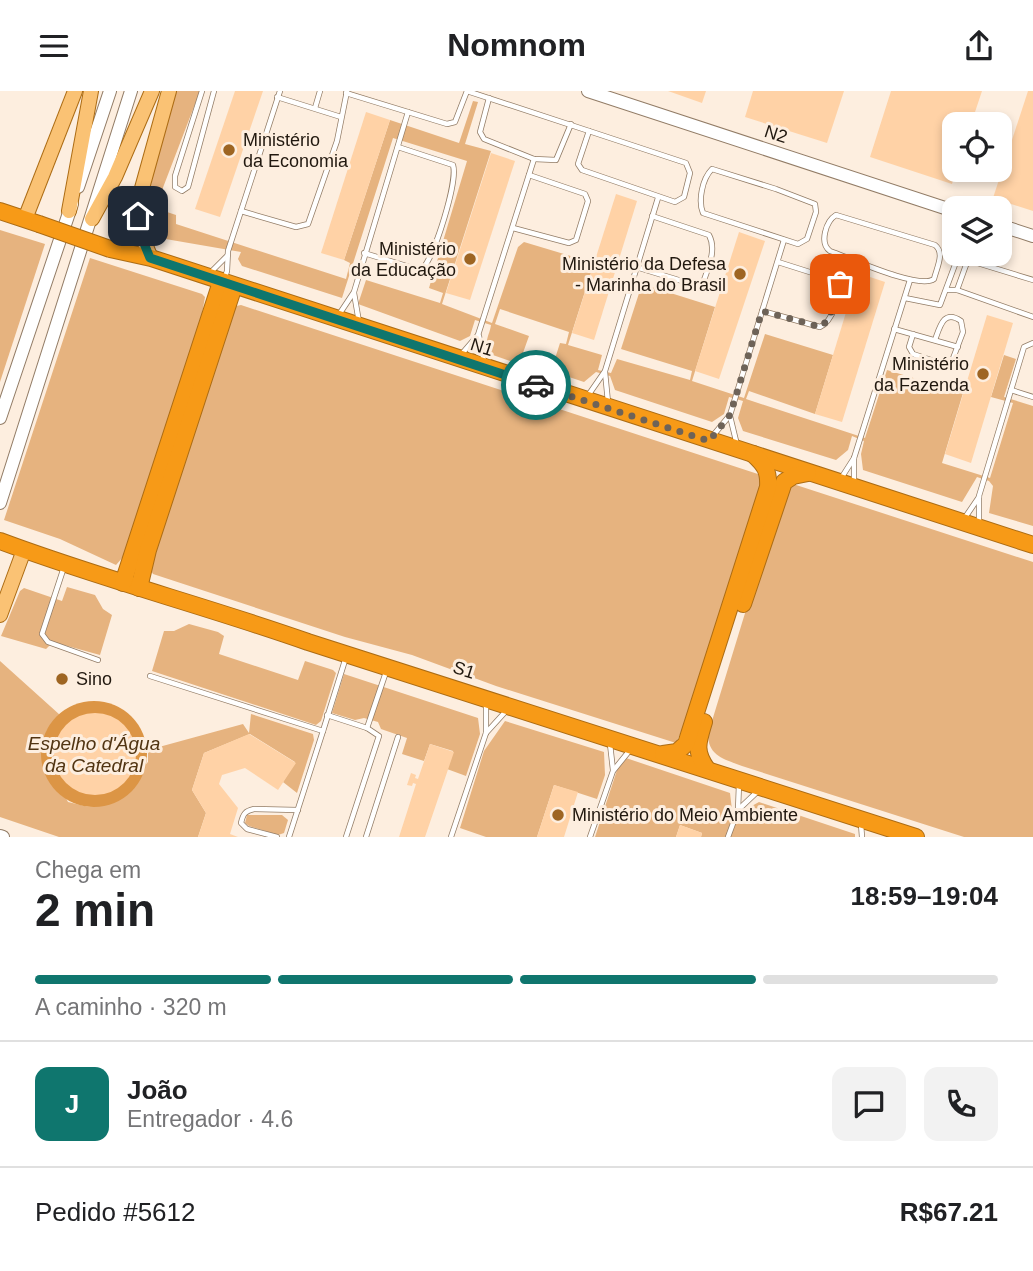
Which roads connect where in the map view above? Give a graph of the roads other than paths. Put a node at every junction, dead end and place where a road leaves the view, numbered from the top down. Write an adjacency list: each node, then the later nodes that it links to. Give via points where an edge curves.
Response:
1 (75, 91): 30 (main road)
2 (91, 91): 26 (main road)
3 (110, 91): 26 (main road)
4 (131, 91): 29 (main road)
5 (152, 91): 29 (main road)
6 (169, 91): 37 (main road, via 139,202 140,230)
7 (202, 91): 8 (lane, via 175,176 175,187 182,191 188,187)
8 (214, 91)
9 (320, 91): 15 (lane)
10 (466, 91): 14 (lane); 16 (lane, via 452,124)
11 (588, 91): 24 (main road, N2)
12 (347, 92): 16 (lane); 17 (lane)
13 (279, 94): 15 (lane); 27 (lane)
14 (489, 98): 18 (lane); 21 (lane, via 481,132 484,139)
15 (315, 109): 17 (lane)
16 (408, 112): 20 (lane)
17 (341, 117): 27 (lane, via 308,224 296,227)
18 (570, 124): 19 (lane); 21 (lane, via 556,160)
19 (589, 131): 23 (lane, via 578,163 582,170); 23 (lane, via 686,163 690,173 681,200)
20 (398, 147): 35 (lane); 35 (lane, via 453,165 453,184 440,227 423,268)
21 (534, 159): 22 (lane)
22 (529, 175): 31 (lane); 31 (lane, via 584,194 588,201 581,229 569,243)
23 (658, 198): 28 (lane)
24 (942, 207)
25 (0, 211): 30 (highway, N1)
26 (69, 211): 66 (main road)
27 (241, 211): 36 (lane)
28 (653, 216): 40 (lane); 40 (lane, via 709,235 713,243 703,283 695,285)
29 (92, 219): 73 (main road)
30 (32, 221): 37 (highway, N1, bridge)
31 (512, 227): 54 (lane)
32 (1012, 229): 33 (main road)
33 (1033, 236)
34 (784, 240): 34 (lane, via 801,244 807,239 815,204 723,171 709,171 701,198 703,213); 38 (lane)
35 (364, 253): 46 (lane)
36 (228, 255): 43 (lane); 43 (lane, via 228,271)
37 (150, 258): 43 (highway, N1)
38 (778, 262): 48 (lane); 48 (lane, via 838,281 835,305 820,327)
39 (955, 266): 44 (lane)
40 (636, 267): 60 (lane)
41 (910, 280): 41 (lane, via 934,279 939,247 843,216 830,219 825,247); 47 (lane)
42 (1033, 280): 45 (lane, via 974,261 968,262)
43 (220, 282): 50 (highway, N1); 80 (highway, via 148,550)
44 (947, 290): 45 (lane); 47 (lane, via 938,306)
45 (957, 290): 49 (lane)
46 (354, 292): 50 (lane); 51 (lane)
47 (905, 298): 52 (lane)
48 (762, 311): 65 (lane)
49 (1033, 317)
50 (336, 320): 51 (highway, N1)
51 (360, 327): 58 (highway, N1)
52 (894, 329): 53 (lane); 69 (lane)
53 (913, 334): 55 (lane); 57 (lane, via 909,347 913,353 942,365 953,361)
54 (478, 335): 58 (lane); 59 (lane)
55 (935, 340): 57 (lane); 57 (lane, via 943,320 957,317 964,326)
56 (1033, 343): 61 (lane, via 1024,347)
57 (958, 347)
58 (457, 359): 59 (highway, N1)
59 (485, 368): 63 (highway, N1)
60 (605, 371): 63 (lane); 64 (lane)
61 (1011, 390): 62 (lane); 72 (lane)
62 (1033, 397)
63 (584, 400): 64 (highway, N1)
64 (609, 408): 67 (highway, N1)
65 (730, 415): 67 (lane); 68 (lane)
66 (0, 418)
67 (709, 441): 68 (highway, N1)
68 (746, 452): 70 (highway, N1); 95 (highway, via 764,464 768,487 686,744 677,752)
69 (854, 457): 71 (lane); 71 (lane)
70 (808, 473): 71 (highway, N1); 96 (highway, via 793,476 779,491 702,729 698,757)
71 (846, 485): 74 (highway, N1)
72 (979, 496): 74 (lane); 75 (lane)
73 (0, 503)
74 (962, 522): 75 (highway, N1)
75 (979, 528): 77 (highway, N1)
76 (3, 542): 78 (highway, S1)
77 (1033, 545)
78 (24, 550): 79 (highway, S1); 81 (main road)
79 (66, 563): 80 (highway, S1); 83 (lane, via 42,634 48,642)
80 (131, 586): 82 (highway, S1)
81 (0, 615)
82 (347, 654): 84 (highway, S1); 88 (lane)
83 (98, 660)
84 (388, 666): 86 (highway, S1); 89 (lane)
85 (150, 675): 90 (lane)
86 (486, 698): 87 (highway, S1); 91 (lane)
87 (512, 706): 91 (lane); 93 (highway, S1)
88 (327, 715): 89 (lane); 90 (lane)
89 (367, 728): 106 (lane, via 379,736)
90 (323, 731): 100 (lane)
91 (486, 733): 108 (lane)
92 (398, 737): 107 (lane)
93 (610, 739): 94 (highway, S1); 97 (lane)
94 (633, 746): 95 (highway, S1); 97 (lane)
95 (661, 754): 96 (highway, S1)
96 (706, 769): 98 (highway, S1)
97 (613, 771): 109 (lane)
98 (739, 779): 99 (highway, S1); 101 (lane)
99 (763, 787): 101 (lane); 102 (highway, S1)
100 (298, 810): 104 (lane, via 254,809 243,815 241,823 247,829); 105 (lane)
101 (738, 810): 110 (lane)
102 (861, 820): 103 (highway, S1); 111 (lane)
103 (885, 833): 112 (highway, S1)
104 (277, 837)
105 (289, 837)
106 (346, 837)
107 (366, 837)
108 (451, 837)
109 (590, 837)
110 (728, 837)
111 (862, 837)
112 (916, 837)

